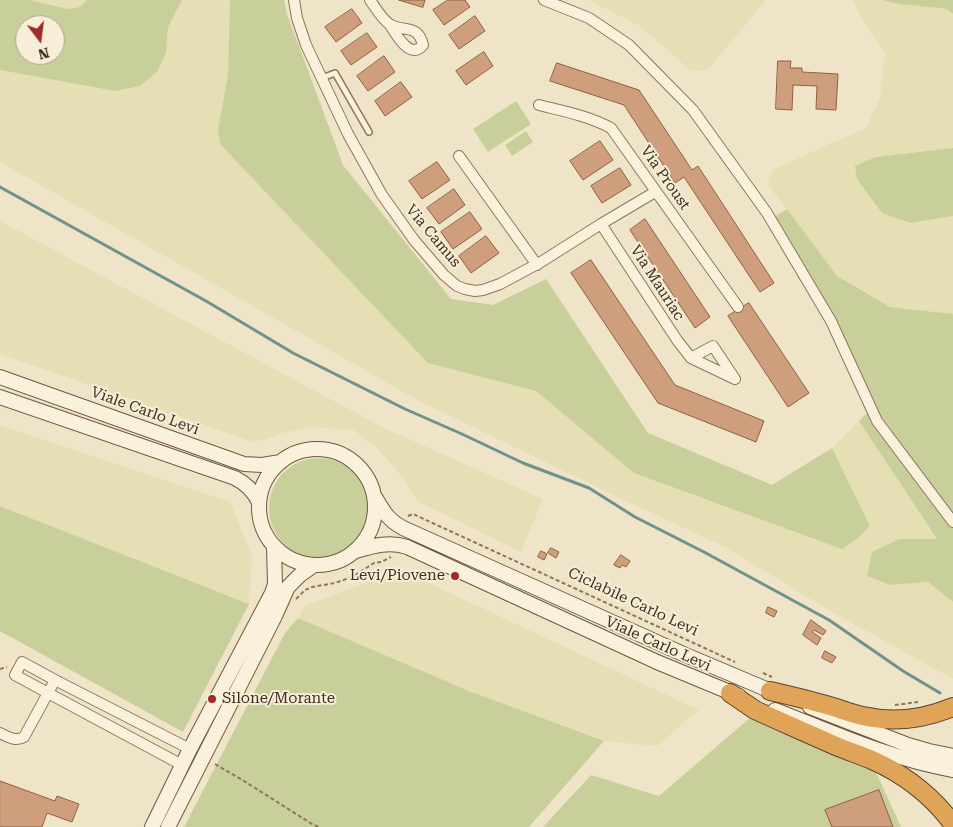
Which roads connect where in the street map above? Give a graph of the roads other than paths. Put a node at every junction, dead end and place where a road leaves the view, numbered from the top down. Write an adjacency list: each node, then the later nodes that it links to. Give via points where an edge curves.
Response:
1 (294, 0): 5 (street, Via Camus, via 306,45)
2 (370, 0): 4 (street)
3 (544, 0): 19 (street, via 589,18 629,45 693,110 767,213 830,320 877,421)
4 (390, 25)
5 (322, 78): 7 (lane, via 335,73); 11 (street, Via Camus, via 382,195 444,275 457,286 483,290)
6 (539, 105): 9 (street, Via Proust, via 582,116 611,128)
7 (369, 132)
8 (459, 156): 11 (street)
9 (655, 192): 10 (street, Via Camus); 12 (street, Via Proust)
10 (601, 224): 11 (street, Via Camus); 13 (street, Via Mauriac)
11 (537, 265)
12 (738, 307)
13 (691, 358)
14 (0, 377): 16 (street, Viale Carlo Levi, via 237,462 255,465)
15 (0, 397): 18 (street, via 235,478 253,492)
16 (281, 462): 17 (street, via 296,453 314,449 338,452 362,470); 18 (street, via 262,487)
17 (375, 497): 21 (street, via 372,526); 24 (street, Viale Carlo Levi, via 387,517 403,528 672,649)
18 (259, 502): 20 (street, via 263,528)
19 (953, 522)
20 (274, 547): 22 (street, via 288,558); 29 (street, via 272,593)
21 (356, 551): 22 (street, via 337,562); 26 (street, Viale Carlo Levi, via 386,544 407,547)
22 (314, 565): 35 (street, via 288,587)
23 (55, 680): 25 (street); 25 (street, via 22,662 15,675); 29 (street)
24 (774, 685): 27 (highway, via 858,715 884,719 921,717); 30 (street, Viale Carlo Levi, via 826,714 898,742)
25 (48, 693): 28 (street, via 25,735 16,739); 31 (street)
26 (730, 693): 32 (street, Viale Carlo Levi, via 899,757); 33 (highway, via 755,710 892,771 926,794)
27 (953, 707)
28 (0, 733)
29 (190, 749): 31 (street)
30 (953, 756)
31 (182, 764): 34 (street)
32 (953, 770)
33 (953, 824)
34 (152, 827)
35 (168, 827)

